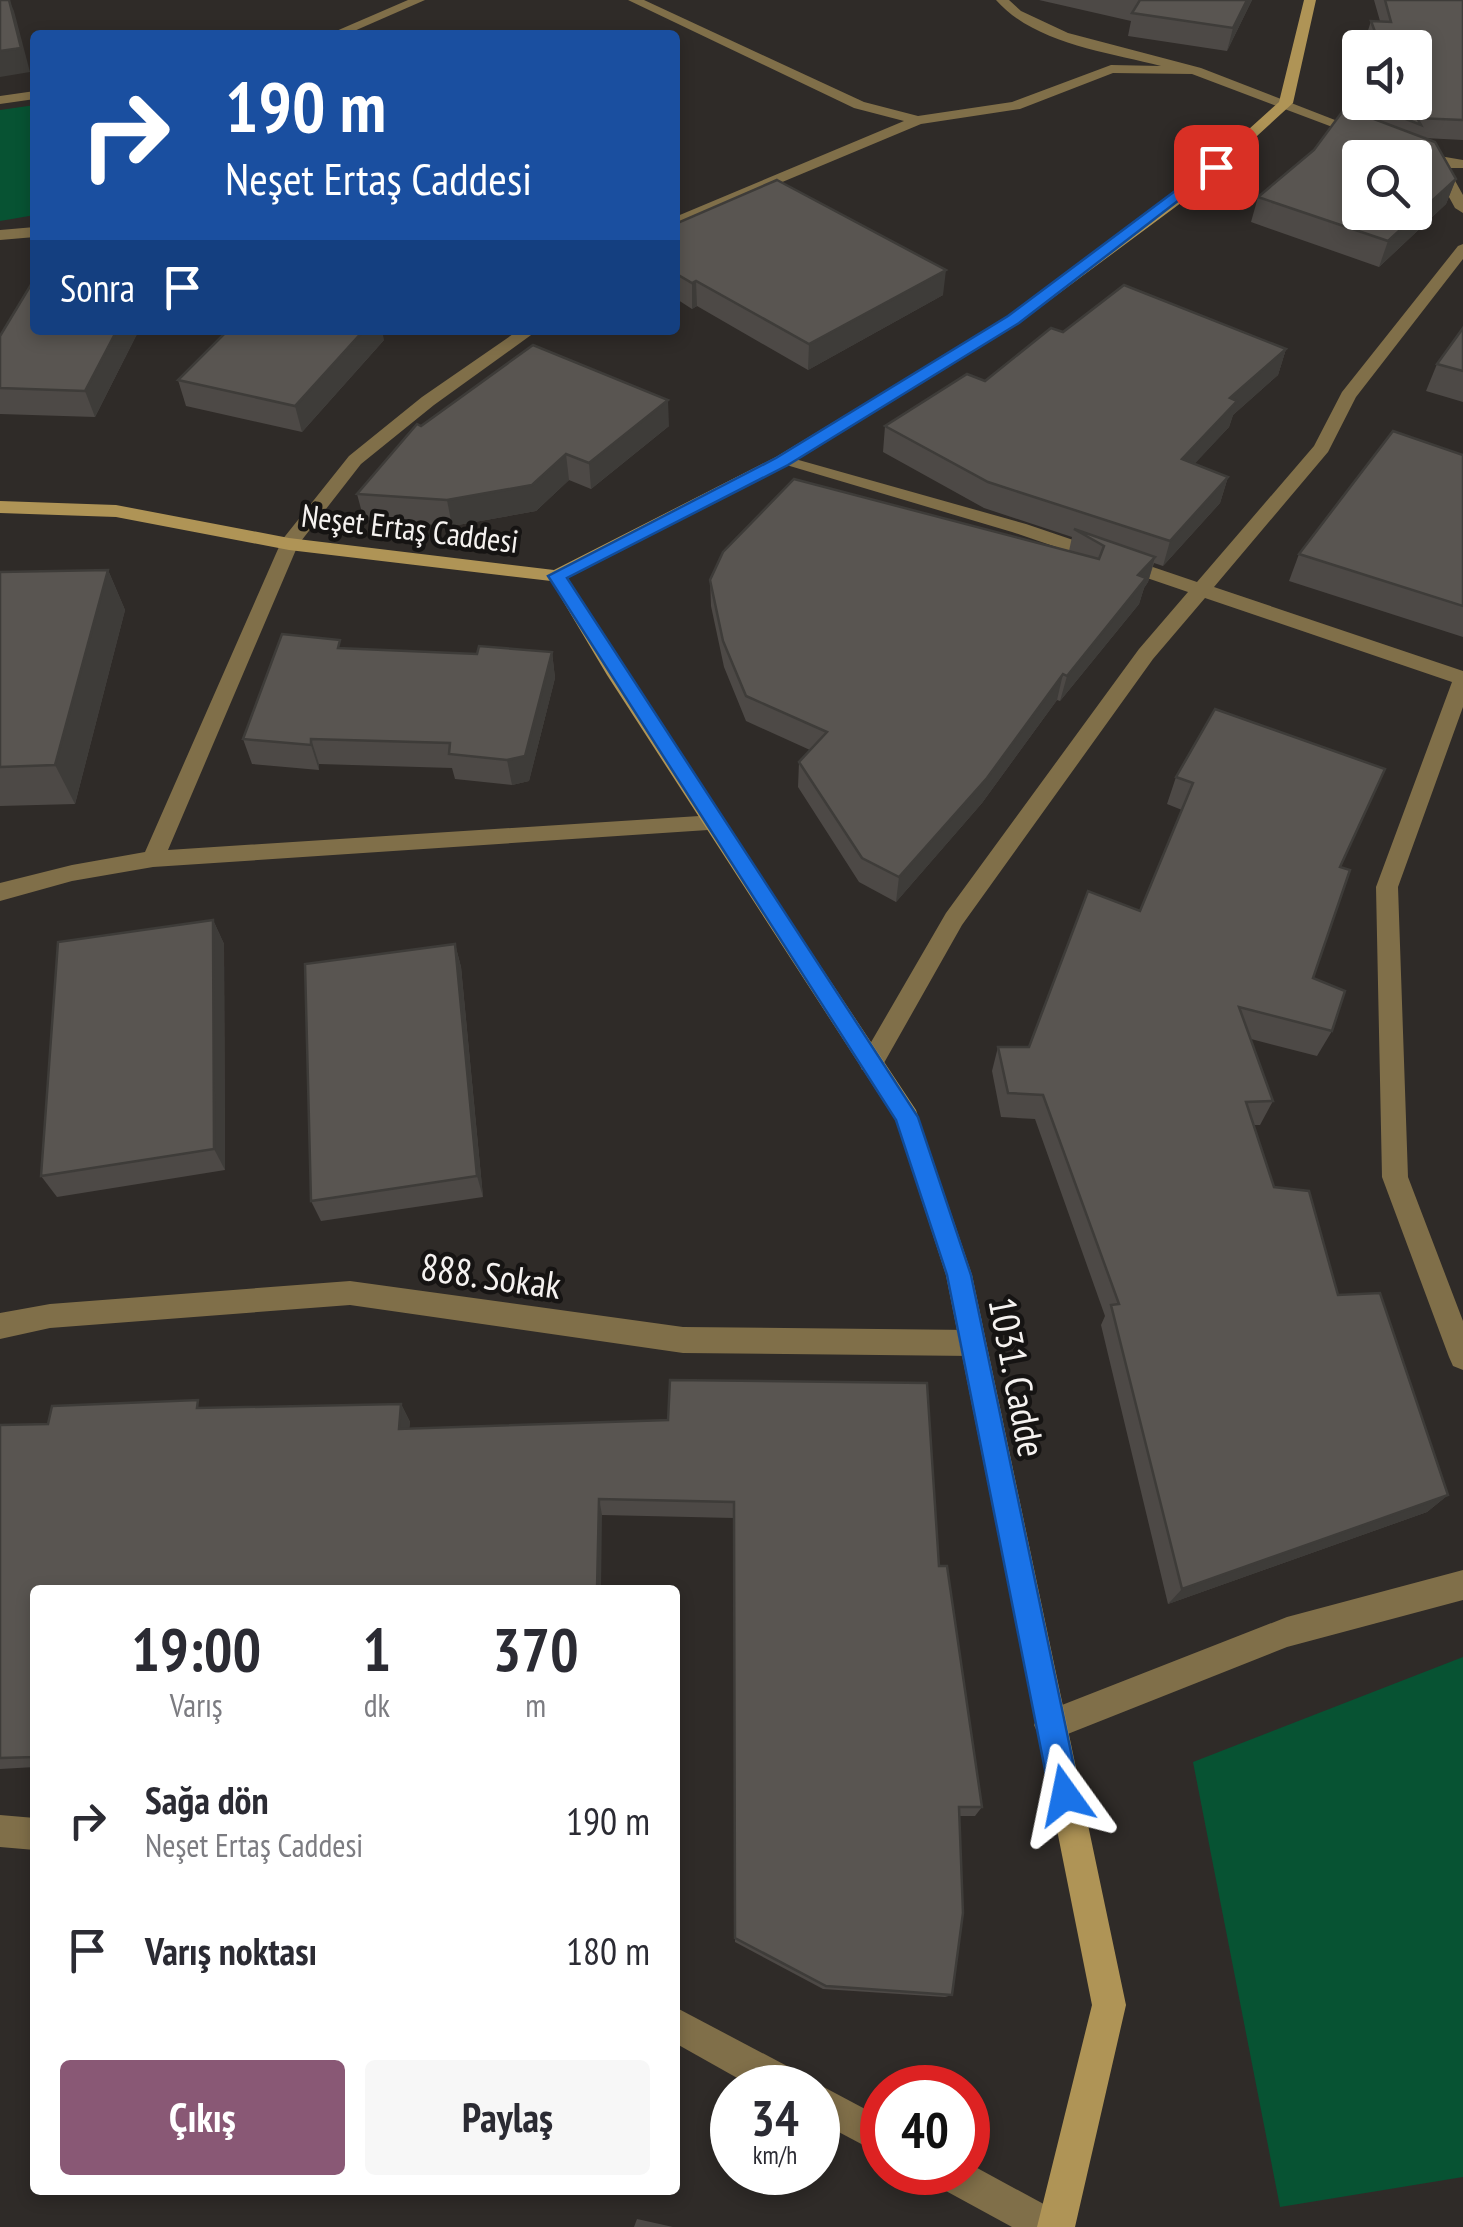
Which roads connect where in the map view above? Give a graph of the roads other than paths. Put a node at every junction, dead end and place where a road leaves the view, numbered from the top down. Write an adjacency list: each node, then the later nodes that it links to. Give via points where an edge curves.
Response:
1 (419, 0): 5 (street, via 354,18)
2 (634, 0): 10 (street, via 859,105)
3 (1310, 0): 9 (main road)
4 (1000, 4): 6 (street, via 1066,36)
5 (340, 30)
6 (1192, 70): 9 (street); 10 (street, via 1111,69 1015,106)
7 (30, 96): 8 (street)
8 (0, 100)
9 (1286, 103): 11 (street); 22 (main road, Neşet Ertaş Caddesi, via 1192,188 1014,320)
10 (918, 120): 16 (street)
11 (1379, 140)
12 (1432, 161): 13 (street)
13 (1438, 163): 14 (street); 15 (street)
14 (1463, 164)
15 (1463, 208)
16 (680, 220)
17 (30, 233): 18 (street)
18 (0, 236)
19 (1463, 249): 20 (street)
20 (1454, 279): 26 (street, via 1348,396 1322,448)
21 (523, 335): 24 (street, via 356,460)
22 (782, 462): 25 (main road, Neşet Ertaş Caddesi); 26 (street, via 1020,528)
23 (0, 506): 24 (main road, Neşet Ertaş Caddesi, via 116,511)
24 (289, 544): 25 (main road, Neşet Ertaş Caddesi); 29 (street)
25 (557, 576): 28 (main road, 1031. Cadde)
26 (1202, 589): 27 (street); 31 (street, via 1146,654 954,919)
27 (1463, 679): 34 (street, via 1387,887 1395,1177)
28 (715, 823): 29 (street); 31 (main road, 1031. Cadde)
29 (153, 859): 30 (street)
30 (0, 892)
31 (871, 1063): 33 (main road, 1031. Cadde, via 907,1117 959,1275)
32 (0, 1326): 33 (street, 888. Sokak, via 50,1316 350,1293 683,1340)
33 (972, 1343): 36 (main road, 1031. Cadde)
34 (1463, 1357)
35 (1463, 1586): 36 (street, via 1286,1632)
36 (1050, 1725): 42 (main road, 1031. Cadde, via 1108,2005)
37 (0, 1831): 38 (street)
38 (30, 1834)
39 (680, 2027): 40 (street)
40 (750, 2065)
41 (990, 2194): 42 (street)
42 (1052, 2227)

